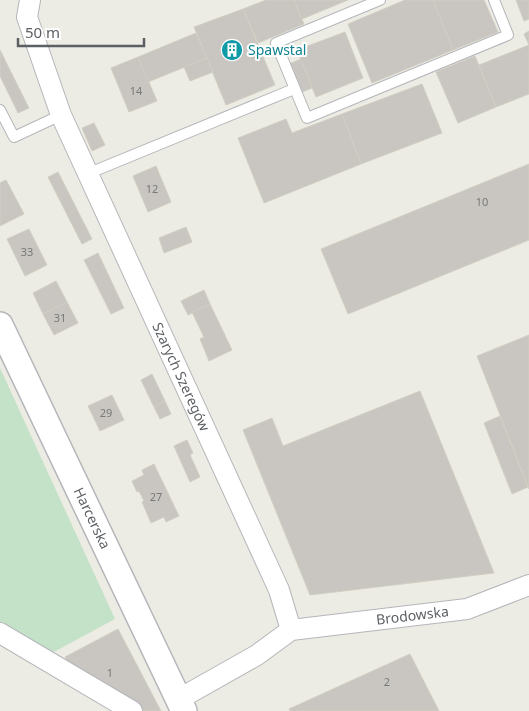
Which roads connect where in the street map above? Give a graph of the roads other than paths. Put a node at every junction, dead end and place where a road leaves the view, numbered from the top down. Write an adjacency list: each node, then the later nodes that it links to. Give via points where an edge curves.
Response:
1 (30, 0): 6 (street, Szarych Szeregów, via 27,17)
2 (380, 0): 4 (lane, via 276,43)
3 (494, 0): 4 (lane, via 508,35 306,118)
4 (294, 89): 7 (lane)
5 (0, 110): 6 (lane, via 14,137)
6 (61, 115): 7 (street, Szarych Szeregów)
7 (87, 174): 10 (street, Szarych Szeregów, via 278,590)
8 (0, 325): 12 (street, Harcerska)
9 (529, 585): 10 (street, Brodowska, via 467,609)
10 (291, 630): 12 (street)
11 (0, 633): 13 (street)
12 (182, 705)
13 (132, 711)

